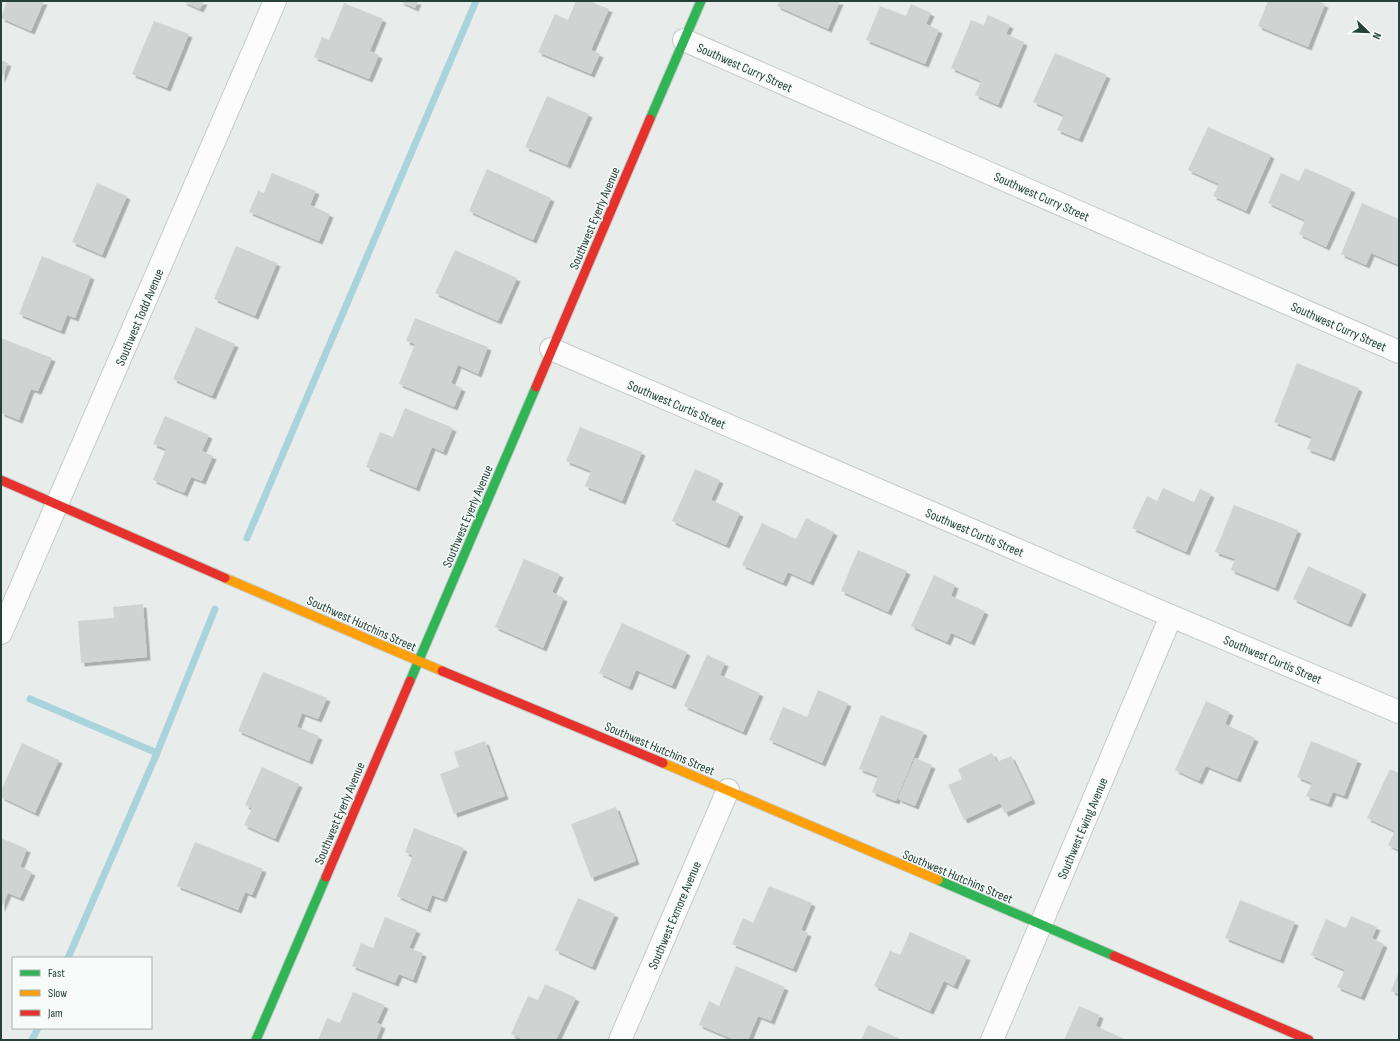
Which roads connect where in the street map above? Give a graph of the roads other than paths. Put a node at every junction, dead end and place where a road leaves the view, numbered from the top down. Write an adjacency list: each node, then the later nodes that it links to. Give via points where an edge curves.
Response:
1 (275, 1): 7 (street, Southwest Todd Avenue)
2 (701, 1): 3 (street, Southwest Eyerly Avenue)
3 (684, 40): 4 (street, Southwest Eyerly Avenue); 5 (street, Southwest Curry Street)
4 (551, 349): 8 (street, Southwest Curtis Street); 10 (street, Southwest Eyerly Avenue)
5 (1399, 352)
6 (1, 480): 7 (street, Southwest Hutchins Street)
7 (58, 505): 9 (street, Southwest Todd Avenue); 10 (street, Southwest Hutchins Street)
8 (1171, 616): 11 (street, Southwest Curtis Street); 13 (street, Southwest Ewing Avenue)
9 (1, 633)
10 (419, 662): 12 (street, Southwest Hutchins Street); 14 (street, Southwest Eyerly Avenue)
11 (1399, 712)
12 (728, 790): 13 (street, Southwest Hutchins Street); 15 (street, Southwest Exmore Avenue)
13 (1041, 926): 16 (street, Southwest Ewing Avenue); 17 (street, Southwest Hutchins Street)
14 (256, 1040)
15 (620, 1040)
16 (992, 1040)
17 (1309, 1040)

